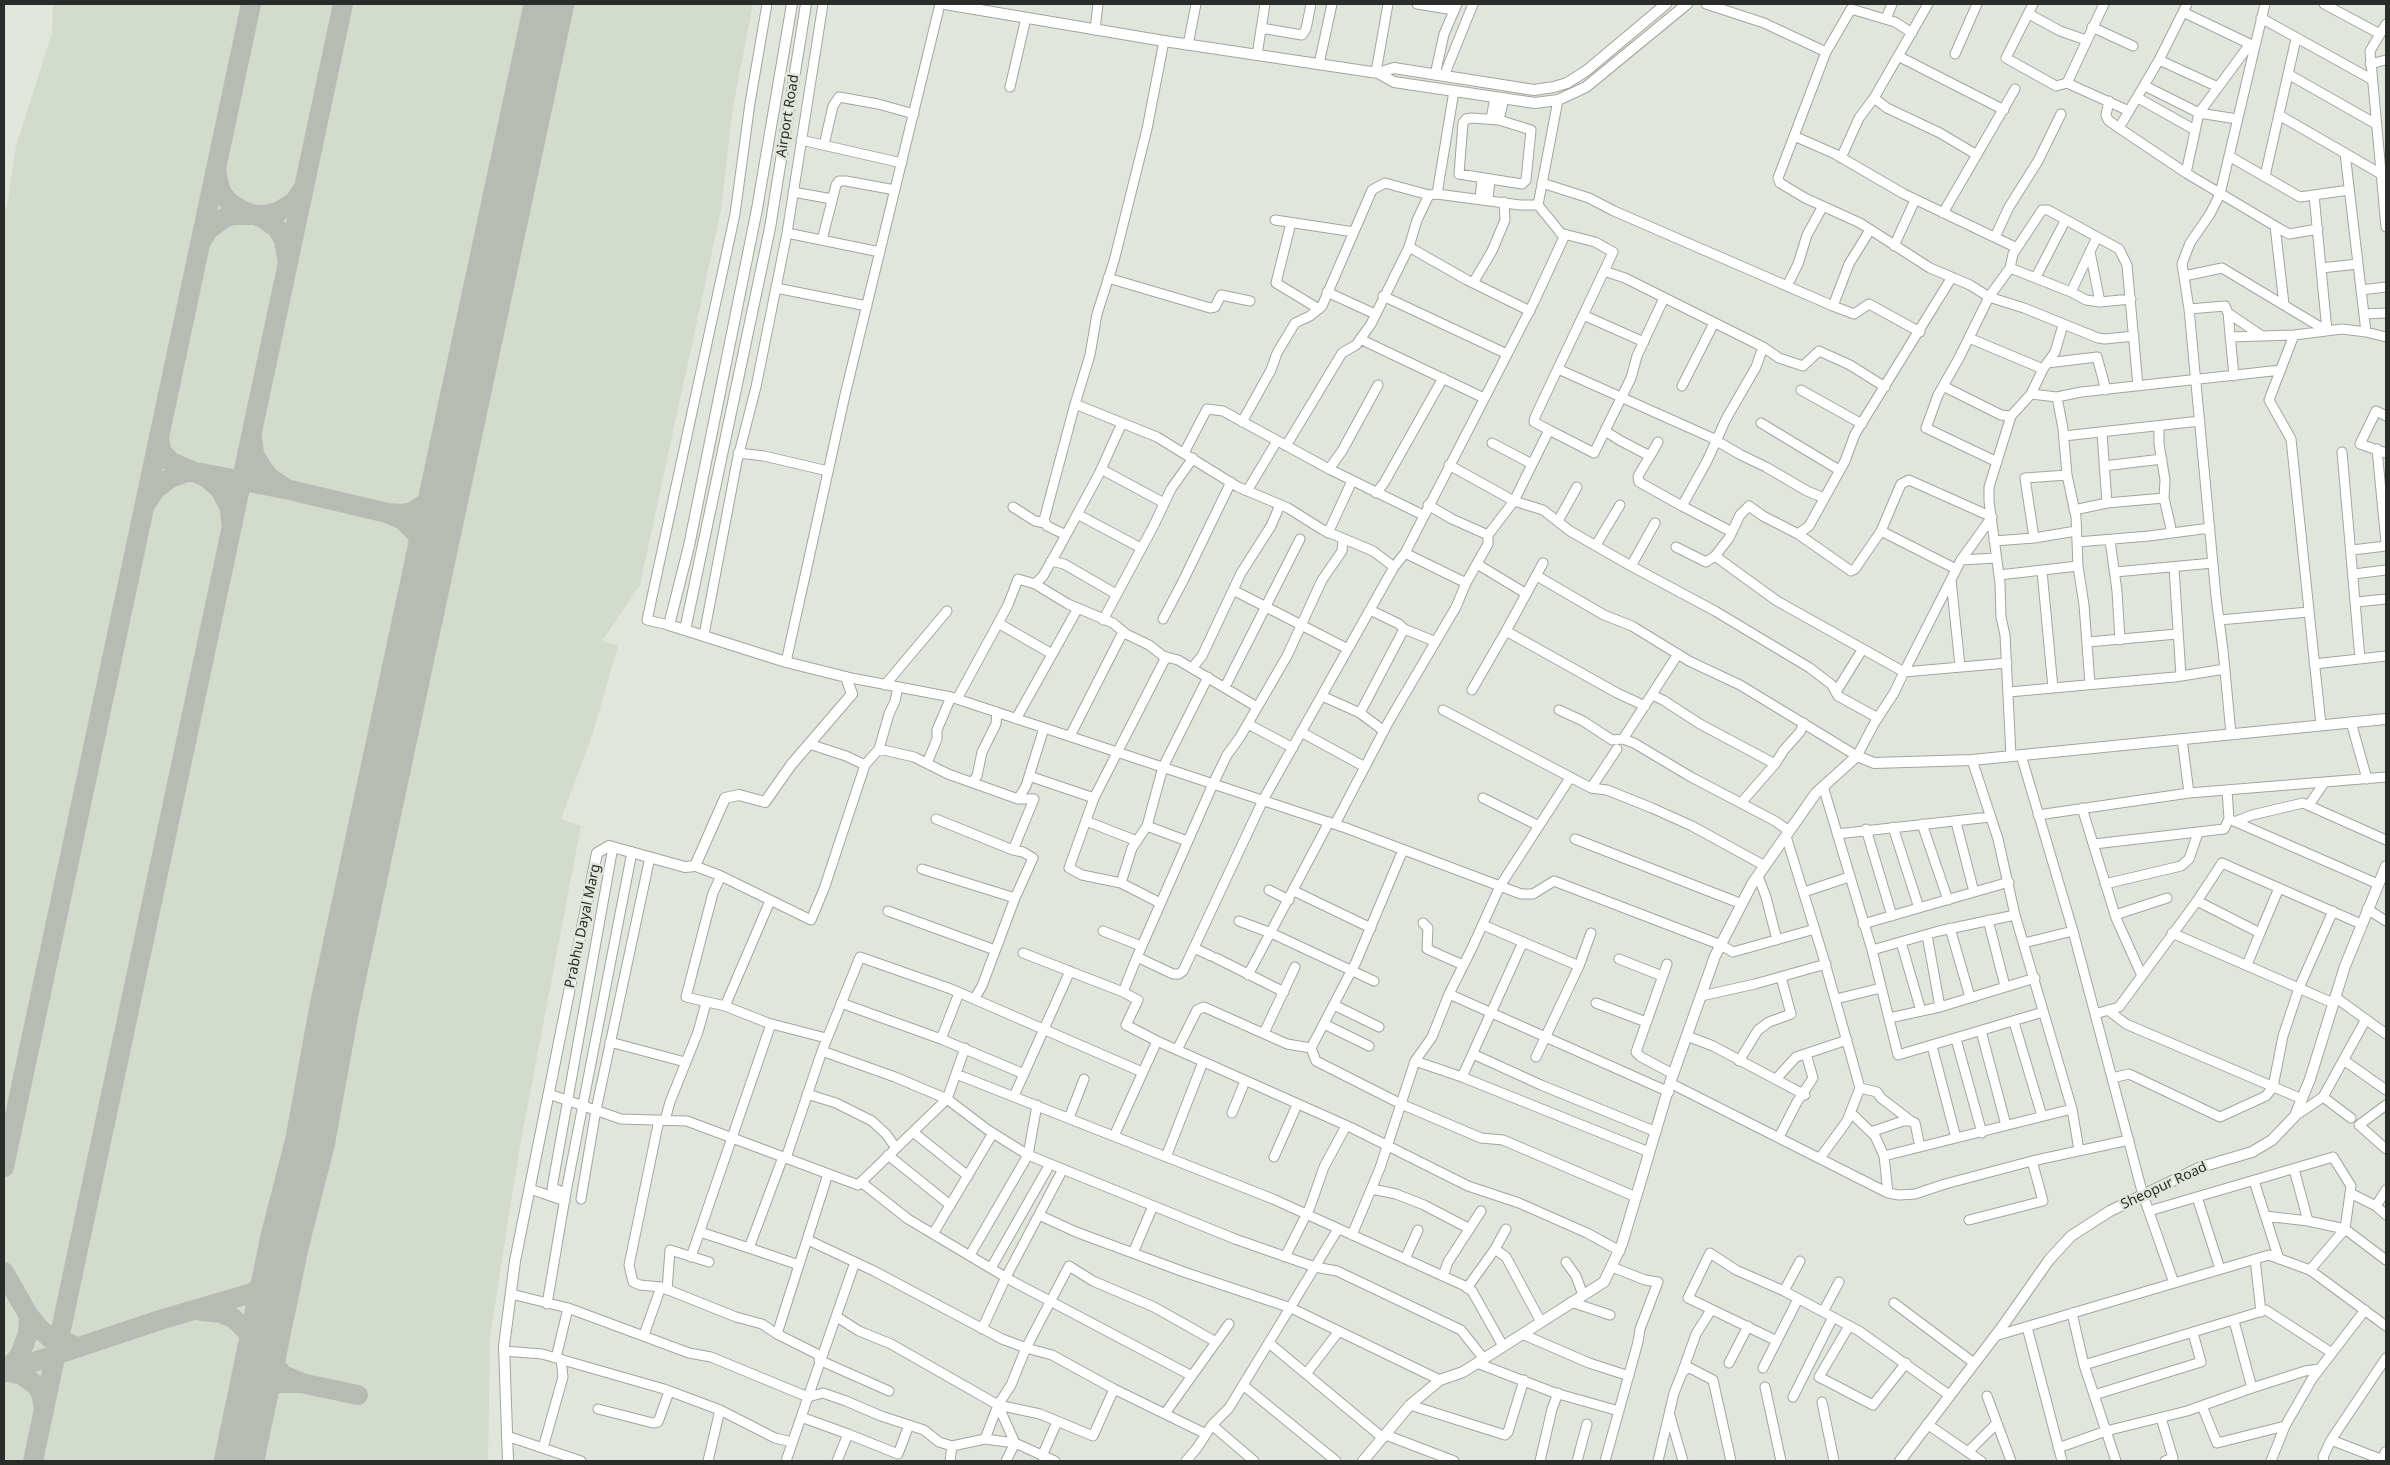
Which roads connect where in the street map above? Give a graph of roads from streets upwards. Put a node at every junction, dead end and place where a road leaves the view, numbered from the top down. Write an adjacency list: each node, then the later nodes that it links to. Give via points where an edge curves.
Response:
1 (767, 4): 302 (street, via 735,214 647,620)
2 (792, 4): 302 (street, via 757,209 689,546)
3 (806, 4): 305 (street, Airport Road, via 770,228)
4 (823, 4): 78 (street)
5 (940, 4): 69 (street)
6 (945, 4): 28 (street)
7 (1098, 4): 34 (street)
8 (1196, 4): 40 (street)
9 (1265, 4): 33 (street)
10 (1311, 4): 33 (street, via 1302,35)
11 (1332, 4): 49 (street)
12 (1388, 4): 51 (street)
13 (1417, 4): 25 (street)
14 (1473, 4): 53 (street)
15 (1666, 4): 53 (street, via 1586,71 1559,86 1534,90)
16 (1687, 4): 64 (street, via 1595,81 1574,95)
17 (1706, 4): 43 (street, via 1764,24)
18 (1892, 4): 30 (street)
19 (1928, 4): 35 (street)
20 (1977, 4): 44 (street)
21 (2033, 4): 27 (street)
22 (2104, 4): 32 (street)
23 (2265, 4): 29 (street)
24 (2324, 4): 36 (street)
25 (1455, 7): 53 (street, via 1444,34)
26 (2185, 8): 41 (street); 47 (street)
27 (2029, 14): 38 (street, via 2060,31); 55 (street, via 2006,58 2056,86)
28 (1026, 18): 34 (street); 57 (street)
29 (2261, 18): 37 (street); 41 (street)
30 (1886, 19): 35 (street); 43 (street, via 1851,9)
31 (2386, 24): 36 (street)
32 (2092, 27): 38 (street); 42 (street)
33 (1261, 28): 45 (street)
34 (1095, 30): 39 (street)
35 (1912, 33): 46 (street)
36 (2380, 34): 50 (street, via 2370,51)
37 (2296, 38): 52 (street); 54 (street)
38 (2086, 40): 55 (street)
39 (1164, 41): 40 (street); 130 (street, via 1147,128)
40 (1188, 45): 45 (street)
41 (2252, 45): 58 (street); 73 (street)
42 (2133, 46)
43 (1826, 52): 77 (street)
44 (1955, 54)
45 (1257, 55): 49 (street)
46 (1898, 56): 62 (street); 66 (street)
47 (2159, 60): 56 (street); 58 (street)
48 (2386, 60): 50 (street)
49 (1319, 64): 51 (street)
50 (2370, 64): 54 (street)
51 (1377, 73): 53 (street, via 1394,68); 60 (street, via 1394,82)
52 (2288, 74): 71 (street); 74 (street)
53 (1439, 76)
54 (2371, 78): 74 (street)
55 (2067, 83): 65 (street)
56 (2145, 86): 63 (street); 68 (street)
57 (1010, 87)
58 (2218, 87): 68 (street)
59 (2014, 89): 66 (street)
60 (1454, 91): 61 (street); 95 (street)
61 (1500, 98): 64 (street, via 1535,102); 72 (street)
62 (1874, 98): 81 (street); 84 (street, via 1859,118)
63 (2138, 98): 67 (street); 76 (street)
64 (1558, 100): 90 (street)
65 (2108, 101): 67 (street); 75 (street, via 2108,120)
66 (2004, 110): 81 (street)
67 (2129, 111): 75 (street)
68 (2199, 113): 73 (street); 76 (street)
69 (914, 114): 79 (street, via 838,97); 85 (street)
70 (2060, 114): 115 (street, via 2038,161)
71 (2279, 115): 80 (street); 88 (street)
72 (1495, 119): 89 (street, via 1472,118 1466,119 1464,124 1457,171 1462,175); 89 (street, via 1531,130 1526,180 1518,184)
73 (2237, 119): 82 (street)
74 (2376, 124): 83 (street)
75 (2119, 128): 86 (street)
76 (2195, 130): 86 (street)
77 (1794, 136): 84 (street); 103 (street, via 1778,178 1780,183)
78 (802, 140): 79 (street); 94 (street)
79 (824, 145): 85 (street)
80 (2344, 153): 87 (street); 92 (street)
81 (1977, 155): 104 (street)
82 (2229, 156): 88 (street); 96 (street)
83 (2383, 157): 87 (street)
84 (1841, 158): 100 (street)
85 (902, 163): 91 (street)
86 (2186, 173): 96 (street)
87 (2381, 174): 93 (street)
88 (2265, 176): 97 (street, via 2300,197)
89 (1486, 179): 99 (street)
90 (1542, 183): 102 (street); 132 (street, via 1589,198)
91 (895, 190): 98 (street, via 840,181); 121 (street)
92 (2349, 190): 97 (street); 123 (street)
93 (2384, 191): 108 (street)
94 (793, 192): 98 (street); 113 (street)
95 (1432, 194): 99 (street); 112 (street, via 1385,183 1372,190); 119 (street, via 1417,220)
96 (2220, 194): 109 (street); 127 (street, via 2190,243 2182,264)
97 (2314, 195): 110 (street)
98 (832, 199): 117 (street)
99 (1484, 200): 101 (street)
100 (1915, 200): 104 (street); 118 (street)
101 (1504, 202): 102 (street); 131 (street, via 1505,220)
102 (1538, 205): 114 (street)
103 (1823, 206): 111 (street); 132 (street, via 1807,235)
104 (1943, 213): 115 (street)
105 (1275, 220): 107 (street)
106 (2065, 221): 116 (street); 120 (street, via 2048,210 2042,210); 129 (street)
107 (1291, 222): 112 (street); 147 (street, via 1276,283)
108 (2386, 222)
109 (2275, 226): 110 (street, via 2289,234); 144 (street)
110 (2318, 229): 125 (street)
111 (1870, 230): 118 (street); 146 (street, via 1849,264)
112 (1354, 232): 136 (street)
113 (788, 233): 117 (street); 134 (street)
114 (1560, 233): 126 (street, via 1595,242 1614,252); 149 (street, via 1564,237)
115 (1994, 237): 120 (street)
116 (2097, 237): 122 (street); 141 (street, via 2119,249 2127,265)
117 (822, 240): 121 (street)
118 (1894, 246): 128 (street)
119 (1409, 248): 131 (street); 138 (street)
120 (2017, 248): 124 (street)
121 (880, 252): 145 (street)
122 (2090, 252): 137 (street); 143 (street)
123 (2358, 264): 125 (street); 135 (street)
124 (2010, 268): 129 (street); 139 (street)
125 (2321, 268): 157 (street)
126 (1604, 271): 140 (street); 154 (street)
127 (2184, 276): 144 (street, via 2222,268); 148 (street)
128 (1952, 277): 139 (street); 158 (street)
129 (2036, 277): 137 (street)
130 (1108, 278): 142 (street, via 1210,308 1215,306 1221,295); 187 (street)
131 (1474, 283): 149 (street)
132 (1787, 286): 146 (street)
133 (2386, 287): 135 (street)
134 (776, 288): 145 (street); 207 (street, via 756,387)
135 (2361, 290): 153 (street)
136 (1327, 292): 147 (street); 152 (street)
137 (2071, 292): 143 (street, via 2086,300)
138 (1383, 296): 152 (street); 169 (street)
139 (1989, 297): 156 (street); 164 (street)
140 (1664, 298): 155 (street); 167 (street)
141 (2131, 299): 143 (street); 161 (street)
142 (1250, 301)
143 (2100, 302)
144 (2284, 304): 157 (street)
145 (867, 306): 221 (street)
146 (1833, 306): 158 (street, via 1854,314 1869,304)
147 (1319, 309): 191 (street, via 1295,323)
148 (2189, 309): 150 (street, via 2221,305); 175 (street)
149 (1530, 311): 169 (street)
150 (2228, 313): 162 (street); 165 (street)
151 (2386, 313): 153 (street)
152 (1375, 314): 166 (street)
153 (2364, 314): 159 (street)
154 (1583, 315): 167 (street); 171 (street)
155 (1714, 322): 168 (street); 177 (street)
156 (2063, 325): 161 (street, via 2105,339); 170 (street, via 2055,352)
157 (2327, 331): 159 (street); 160 (street)
158 (1920, 332): 180 (street)
159 (2366, 332): 163 (street)
160 (2294, 335): 162 (street); 172 (street)
161 (2134, 336): 179 (street)
162 (2262, 336): 165 (street)
163 (2386, 337)
164 (1969, 338): 170 (street); 178 (street)
165 (2230, 338): 173 (street)
166 (1360, 339): 174 (street); 204 (street, via 1356,345 1342,352)
167 (1644, 342): 186 (street)
168 (1763, 347): 180 (street, via 1779,358 1803,366 1820,351); 201 (street, via 1756,367)
169 (1507, 354): 185 (street)
170 (2045, 366): 182 (street, via 2097,357); 183 (street)
171 (1558, 369): 186 (street); 196 (street, via 1534,420)
172 (2281, 370): 173 (street); 297 (street, via 2269,400 2291,439)
173 (2234, 376): 175 (street)
174 (1443, 378): 185 (street); 227 (street)
175 (2195, 381): 179 (street); 190 (street)
176 (1378, 385): 218 (street)
177 (1682, 386)
178 (1943, 386): 188 (street, via 2001,415); 213 (street, via 1926,428)
179 (2138, 386): 182 (street)
180 (1885, 387): 194 (street)
181 (1801, 390): 194 (street)
182 (2106, 390): 184 (street)
183 (2031, 394): 184 (street); 188 (street)
184 (2058, 397): 199 (street)
185 (1484, 398): 215 (street)
186 (1620, 398): 197 (street); 201 (street)
187 (1075, 404): 192 (street); 244 (street)
188 (2011, 416): 213 (street)
189 (2386, 416): 205 (street, via 2376,411 2360,444)
190 (2200, 421): 195 (street); 246 (street)
191 (1242, 422): 200 (street); 208 (street, via 1223,411 1207,409)
192 (1122, 423): 208 (street, via 1157,437); 217 (street)
193 (1761, 423): 220 (street)
194 (1862, 424): 220 (street)
195 (2159, 427): 198 (street); 212 (street, via 2158,444)
196 (1549, 430): 197 (street, via 1594,453); 214 (street)
197 (1605, 431): 210 (street)
198 (2102, 433): 199 (street); 216 (street)
199 (2064, 436): 222 (street)
200 (1277, 441): 204 (street); 226 (street)
201 (1717, 441): 228 (street); 237 (street)
202 (1658, 442): 210 (street)
203 (1492, 443): 214 (street)
204 (1286, 446): 218 (street)
205 (2377, 449): 209 (street); 219 (street)
206 (2342, 452): 265 (street)
207 (738, 453): 221 (street); 309 (street)
208 (1184, 453): 211 (street)
209 (2386, 453)
210 (1650, 456): 237 (street, via 1638,476 1639,482)
211 (1193, 458): 224 (street); 232 (street)
212 (2162, 459): 216 (street); 229 (street)
213 (1997, 462): 242 (street, via 1989,487)
214 (1532, 464): 230 (street)
215 (1449, 465): 230 (street); 235 (street)
216 (2104, 466): 233 (street)
217 (1101, 469): 232 (street); 240 (street)
218 (1329, 469): 223 (street)
219 (2382, 469): 231 (street)
220 (1839, 470): 228 (street)
221 (828, 471): 320 (street)
222 (2067, 475): 239 (street); 256 (street, via 2025,478)
223 (1352, 481): 227 (street); 248 (street)
224 (1231, 482): 226 (street); 298 (street)
225 (1577, 487): 243 (street)
226 (1247, 491): 234 (street)
227 (1376, 493): 241 (street)
228 (1824, 498): 252 (street, via 1809,526)
229 (2164, 498): 233 (street); 251 (street)
230 (1514, 500): 243 (street, via 1543,510); 254 (street)
231 (2384, 500): 262 (street)
232 (1164, 503): 264 (street)
233 (2107, 503): 239 (street)
234 (1280, 505): 248 (street); 288 (street)
235 (1428, 505): 241 (street); 254 (street)
236 (1620, 505): 261 (street)
237 (1682, 506): 249 (street)
238 (1013, 507): 244 (street, via 1035,521)
239 (2074, 510): 250 (street)
240 (1078, 514): 253 (street); 264 (street)
241 (1423, 515): 266 (street)
242 (1992, 518): 247 (street, via 1909,480 1902,484); 258 (street); 269 (street)
243 (1558, 521): 261 (street)
244 (1045, 523): 253 (street)
245 (1655, 523): 274 (street)
246 (2210, 528): 251 (street); 272 (street)
247 (1881, 531): 252 (street, via 1851,571); 278 (street)
248 (1328, 532): 255 (street)
249 (1732, 532): 252 (street, via 1740,515 1749,506); 267 (street)
250 (2076, 532): 256 (street); 260 (street)
251 (2172, 533): 259 (street)
252 (1798, 534)
253 (1066, 535): 270 (street)
254 (1488, 535): 273 (street, via 1488,544)
255 (1343, 538): 276 (street, via 1373,551); 303 (street, via 1342,551 1322,580)
256 (2034, 538): 258 (street)
257 (1300, 539): 293 (street)
258 (1994, 540): 268 (street)
259 (2110, 540): 260 (street); 281 (street)
260 (2077, 542): 275 (street)
261 (1596, 545): 274 (street)
262 (2386, 545): 265 (street)
263 (1676, 547): 267 (street, via 1706,562)
264 (1142, 548): 289 (street)
265 (2352, 550): 282 (street)
266 (1405, 553): 276 (street); 286 (street)
267 (1715, 556): 314 (street, via 1777,601)
268 (1996, 558): 269 (street); 283 (street)
269 (1961, 560): 278 (street)
270 (1051, 561): 287 (street); 289 (street, via 1064,564)
271 (1543, 563): 284 (street)
272 (2213, 563): 277 (street); 300 (street)
273 (1477, 564): 286 (street); 290 (street)
274 (1631, 566): 336 (street, via 1698,601 1810,668)
275 (2078, 566): 280 (street); 312 (street)
276 (1394, 567): 295 (street)
277 (2174, 568): 281 (street); 308 (street)
278 (1956, 569): 285 (street)
279 (2386, 570): 282 (street)
280 (2042, 571): 283 (street); 334 (street)
281 (2115, 572): 310 (street)
282 (2354, 574): 292 (street)
283 (1999, 575): 321 (street)
284 (1537, 576): 290 (street); 316 (street)
285 (1951, 577): 323 (street); 326 (street)
286 (1466, 583): 311 (street, via 1456,607)
287 (1035, 584): 294 (street); 301 (street, via 1018,578)
288 (1233, 590): 293 (street); 324 (street, via 1202,656)
289 (1116, 594): 299 (street)
290 (1525, 594): 306 (street)
291 (2386, 599): 292 (street)
292 (2356, 602): 319 (street)
293 (1265, 607): 303 (street); 333 (street)
294 (1078, 608): 299 (street); 315 (street)
295 (1370, 610): 304 (street); 313 (street)
296 (947, 611): 331 (street)
297 (2309, 612): 300 (street); 322 (street)
298 (1163, 619)
299 (1103, 620): 307 (street)
300 (2219, 620): 325 (street)
301 (998, 623): 315 (street); 340 (street)
302 (669, 625): 305 (street)
303 (1301, 625): 313 (street); 342 (street)
304 (1404, 629): 311 (street); 346 (street)
305 (685, 630): 309 (street)
306 (1506, 631): 335 (street); 341 (street)
307 (1123, 632): 318 (street); 358 (street)
308 (2177, 634): 310 (street); 327 (street)
309 (704, 636): 320 (street)
310 (2120, 640): 312 (street)
311 (1434, 641): 355 (street)
312 (2088, 642): 330 (street)
313 (1348, 649): 339 (street)
314 (1862, 650): 326 (street); 336 (street)
315 (1052, 654): 348 (street)
316 (1678, 654): 338 (street); 351 (street, via 1740,685)
317 (2386, 656): 319 (street)
318 (1166, 657): 324 (street); 365 (street)
319 (2360, 659): 322 (street)
320 (786, 662): 329 (street)
321 (2007, 663): 323 (street); 337 (street)
322 (2314, 664): 353 (street)
323 (1960, 666): 326 (street)
324 (1192, 668): 328 (street)
325 (2225, 669): 327 (street); 357 (street)
326 (1904, 672): 347 (street)
327 (2181, 676): 330 (street)
328 (1208, 677): 333 (street); 372 (street)
329 (846, 678): 331 (street); 361 (street, via 852,694)
330 (2090, 684): 334 (street)
331 (885, 685): 332 (street)
332 (898, 687): 340 (street); 363 (street)
333 (1225, 687): 342 (street)
334 (2053, 688): 337 (street)
335 (1472, 690)
336 (1836, 692): 347 (street)
337 (2010, 692): 367 (street)
338 (1652, 695): 341 (street); 370 (street)
339 (1322, 696): 346 (street); 356 (street)
340 (954, 698): 345 (street); 369 (street, via 937,730)
341 (1646, 706): 359 (street)
342 (1258, 707): 352 (street)
343 (1443, 710): 376 (street)
344 (1559, 710): 359 (street, via 1612,740)
345 (997, 712): 348 (street); 378 (street, via 996,724 982,752)
346 (1360, 713): 355 (street)
347 (1878, 718): 366 (street)
348 (1016, 719): 354 (street)
349 (2386, 719): 350 (street)
350 (2351, 722): 353 (street); 377 (street)
351 (1804, 723): 366 (street); 370 (street)
352 (1248, 724): 362 (street); 380 (street, via 1227,755)
353 (2321, 725): 357 (street)
354 (1044, 728): 358 (street); 374 (street)
355 (1384, 730): 373 (street)
356 (1302, 732): 362 (street); 373 (street)
357 (2231, 734): 360 (street)
358 (1070, 736): 365 (street)
359 (1622, 739): 389 (street)
360 (2182, 739): 367 (street); 384 (street)
361 (809, 744): 371 (street); 417 (street, via 765,802 739,796 725,798)
362 (1293, 748): 388 (street)
363 (879, 749): 369 (street); 371 (street)
364 (1617, 749): 382 (street)
365 (1117, 752): 372 (street); 386 (street)
366 (1857, 756): 368 (street, via 1874,763); 381 (street)
367 (2016, 756): 368 (street); 392 (street)
368 (1972, 760): 393 (street)
369 (927, 763): 378 (street, via 948,774)
370 (1775, 764): 389 (street)
371 (865, 765): 438 (street, via 812,920)
372 (1163, 767): 380 (street); 400 (street)
373 (1365, 767): 398 (street)
374 (1028, 776): 385 (street); 386 (street)
375 (2386, 777): 377 (street)
376 (1570, 778): 382 (street); 401 (street)
377 (2367, 779): 379 (street)
378 (973, 781): 385 (street)
379 (2324, 783): 383 (street); 390 (street)
380 (1213, 784): 388 (street); 410 (street)
381 (1822, 786): 405 (street); 406 (street)
382 (1591, 788): 418 (street, via 1607,790 1652,808)
383 (2227, 790): 384 (street); 395 (street)
384 (2189, 793): 391 (street)
385 (1018, 798): 413 (street, via 1034,799)
386 (1094, 798): 396 (street)
387 (1483, 798): 401 (street)
388 (1263, 800): 398 (street); 472 (street)
389 (1741, 803): 405 (street, via 1775,821)
390 (2309, 805): 395 (street, via 2303,803); 408 (street)
391 (2082, 808): 392 (street); 411 (street)
392 (2038, 815): 460 (street)
393 (1990, 817): 397 (street); 424 (street)
394 (936, 819): 413 (street)
395 (2233, 820): 404 (street, via 2224,829); 427 (street)
396 (1086, 821): 409 (street); 425 (street, via 1069,868 1082,875)
397 (1956, 822): 399 (street); 433 (street)
398 (1332, 823): 414 (street); 431 (street)
399 (1922, 824): 402 (street); 437 (street)
400 (1147, 826): 409 (street); 410 (street)
401 (1539, 826): 428 (street)
402 (1893, 827): 403 (street); 442 (street)
403 (1866, 829): 406 (street); 448 (street)
404 (2198, 833): 411 (street); 426 (street, via 2189,858 2181,866)
405 (1788, 834): 418 (street); 432 (street)
406 (1838, 834): 423 (street)
407 (1575, 839): 441 (street)
408 (2386, 840)
409 (1137, 841): 425 (street)
410 (1187, 841): 440 (street)
411 (2094, 844): 426 (street)
412 (613, 847): 415 (street); 560 (street, Prabhu Dayal Marg, via 597,853); 567 (street)
413 (1013, 850): 434 (street, via 1033,858)
414 (1403, 850): 428 (street); 456 (street)
415 (632, 852): 416 (street); 572 (street)
416 (650, 857): 417 (street, via 685,867); 533 (street)
417 (695, 866): 421 (street)
418 (1765, 866): 422 (street)
419 (2386, 866): 427 (street, Sheopur Road)
420 (922, 869): 434 (street)
421 (721, 876): 438 (street); 504 (street, via 713,893 686,997)
422 (1758, 876): 441 (street); 466 (street)
423 (1848, 877): 432 (street); 453 (street)
424 (2009, 882): 433 (street); 446 (street)
425 (1121, 883): 440 (street)
426 (2106, 884): 447 (street)
427 (2378, 884): 443 (street, Sheopur Road)
428 (1500, 886): 455 (street); 470 (street, via 1521,894 1533,894 1554,881)
429 (2279, 888): 439 (street, via 2222,863); 445 (street); 464 (street)
430 (1269, 890): 436 (street)
431 (1294, 891): 436 (street); 456 (street)
432 (1804, 892): 458 (street)
433 (1974, 892): 437 (street)
434 (1015, 898): 473 (street)
435 (2167, 898): 447 (street)
436 (1289, 900): 462 (street)
437 (1948, 900): 442 (street)
438 (770, 901): 508 (street)
439 (2197, 901): 461 (street); 464 (street)
440 (1160, 903): 471 (street)
441 (1742, 904): 470 (street)
442 (1919, 908): 448 (street)
443 (2367, 909): 451 (street); 454 (street, Sheopur Road)
444 (888, 911): 473 (street)
445 (2333, 911): 454 (street); 494 (street)
446 (2015, 915): 450 (street); 469 (street)
447 (2115, 915): 489 (street)
448 (1892, 916): 453 (street)
449 (1239, 920): 462 (street)
450 (1988, 920): 457 (street); 492 (street)
451 (2386, 921)
452 (1423, 923): 480 (street, via 1428,928 1427,949)
453 (1863, 924): 474 (street)
454 (2361, 924): 503 (street, Sheopur Road)
455 (1483, 925): 467 (street); 480 (street)
456 (1371, 928): 484 (street)
457 (1950, 928): 465 (street); 500 (street)
458 (1815, 929): 466 (street); 479 (street)
459 (1103, 931): 471 (street)
460 (2073, 931): 469 (street); 514 (street)
461 (2172, 932): 481 (street); 489 (street)
462 (1271, 933): 484 (street); 486 (street)
463 (1591, 933): 482 (street)
464 (2260, 933): 481 (street)
465 (1927, 935): 468 (street); 509 (street)
466 (1777, 940): 470 (street, via 1733,952)
467 (1523, 942): 482 (street); 513 (street)
468 (1901, 942): 474 (street); 511 (street)
469 (2024, 943): 490 (street)
470 (1721, 945): 499 (street)
471 (1141, 946): 476 (street)
472 (1194, 948): 476 (street, via 1179,974); 486 (street)
473 (995, 950): 501 (street, via 982,986)
474 (1872, 950): 493 (street)
475 (1023, 953): 485 (street)
476 (1136, 957): 496 (street)
477 (1619, 959): 487 (street)
478 (1667, 964): 487 (street)
479 (1826, 964): 488 (street); 502 (street)
480 (1463, 965): 498 (street)
481 (2247, 965): 494 (street)
482 (1579, 966): 528 (street)
483 (1295, 967): 497 (street)
484 (1352, 971): 491 (street); 507 (street)
485 (1070, 972): 496 (street); 522 (street)
486 (1248, 975): 497 (street)
487 (1662, 976): 517 (street)
488 (1781, 976): 499 (street); 544 (street, via 1791,1014 1758,1030)
489 (2142, 976): 510 (street, via 2119,1007)
490 (2035, 978): 492 (street); 512 (street)
491 (1374, 981)
492 (2006, 986): 500 (street)
493 (1881, 988): 502 (street); 515 (street)
494 (2299, 988): 503 (street); 557 (street, via 2282,1036)
495 (959, 992): 501 (street); 505 (street, via 860,957); 529 (street)
496 (1123, 992): 532 (street, via 1138,1000 1126,1025)
497 (1284, 992): 524 (street)
498 (1449, 994): 513 (street); 543 (street, via 1432,1036)
499 (1701, 996): 526 (street)
500 (1970, 997): 509 (street)
501 (974, 998): 522 (street)
502 (1836, 1000): 531 (street)
503 (2334, 1000): 516 (street); 566 (street, Sheopur Road)
504 (706, 1002): 508 (street); 546 (street)
505 (841, 1003): 527 (street); 529 (street)
506 (1596, 1003): 517 (street)
507 (1334, 1005): 520 (street); 521 (street)
508 (725, 1006): 519 (street)
509 (1940, 1007): 511 (street)
510 (2108, 1010): 514 (street); 557 (street, via 2126,1024)
511 (1921, 1011): 515 (street)
512 (2043, 1012): 518 (street); 573 (street)
513 (1491, 1014): 528 (street); 540 (street)
514 (2095, 1014): 552 (street)
515 (1889, 1018): 535 (street, via 1898,1055)
516 (2366, 1019): 525 (street); 545 (street)
517 (1646, 1022): 556 (street, via 1636,1052)
518 (2014, 1022): 523 (street); 577 (street)
519 (771, 1024): 527 (street); 592 (street)
520 (1324, 1024): 534 (street); 537 (street)
521 (1379, 1027)
522 (1044, 1030): 548 (street); 550 (street)
523 (1980, 1031): 530 (street); 583 (street)
524 (1264, 1033): 537 (street, via 1287,1044); 538 (street, via 1204,1007 1200,1008)
525 (2386, 1034)
526 (1687, 1036): 544 (street); 556 (street)
527 (826, 1038): 539 (street)
528 (1545, 1038): 542 (street); 556 (street)
529 (941, 1039): 536 (street)
530 (1956, 1039): 535 (street); 589 (street)
531 (1847, 1040): 541 (street); 558 (street)
532 (1157, 1041): 538 (street); 548 (street)
533 (610, 1042): 546 (street); 574 (street)
534 (1369, 1046)
535 (1932, 1046): 593 (street)
536 (965, 1048): 549 (street); 550 (street)
537 (1311, 1048): 568 (street, via 1316,1061)
538 (1177, 1050): 547 (street)
539 (822, 1051): 561 (street); 565 (street)
540 (1472, 1054): 551 (street); 585 (street)
541 (1806, 1054): 554 (street, via 1796,1057); 562 (street, via 1813,1078)
542 (1536, 1057)
543 (1415, 1061): 551 (street); 568 (street)
544 (1739, 1061): 554 (street)
545 (2344, 1061): 559 (street); 564 (street)
546 (686, 1062): 581 (street)
547 (1203, 1062): 555 (street); 604 (street)
548 (1142, 1072): 590 (street)
549 (956, 1074): 563 (street); 565 (street)
550 (1024, 1074): 563 (street)
551 (1462, 1077): 600 (street)
552 (2112, 1078): 557 (street, via 2129,1074 2220,1117 2266,1096); 594 (street)
553 (1084, 1079): 579 (street)
554 (1776, 1079): 562 (street)
555 (1245, 1082): 570 (street); 575 (street)
556 (1671, 1083): 585 (street); 591 (street)
557 (2273, 1087): 566 (street)
558 (1860, 1088): 576 (street); 582 (street, via 1877,1092 1880,1098)
559 (2386, 1090)
560 (549, 1094): 567 (street); 616 (street, Prabhu Dayal Marg)
561 (807, 1094): 597 (street, via 872,1121); 606 (street)
562 (1804, 1094): 591 (street)
563 (1014, 1096): 569 (street)
564 (2323, 1097): 578 (street); 580 (street)
565 (947, 1099): 586 (street); 588 (street)
566 (2302, 1099): 578 (street, Sheopur Road)
567 (566, 1100): 572 (street); 622 (street, via 552,1188)
568 (1400, 1104): 595 (street); 623 (street, via 1481,1138 1512,1143)
569 (1037, 1105): 579 (street); 602 (street)
570 (1298, 1105): 584 (street); 605 (street)
571 (2386, 1105): 598 (street, via 2359,1125)
572 (583, 1106): 574 (street); 622 (street)
573 (2072, 1109): 577 (street); 599 (street)
574 (596, 1110): 581 (street, via 621,1119); 625 (street)
575 (1232, 1113)
576 (1851, 1113): 587 (street); 607 (street)
577 (2042, 1116): 583 (street)
578 (2296, 1116): 621 (street, Sheopur Road, via 2272,1140 2252,1152 2201,1167)
579 (1069, 1118): 590 (street)
580 (2351, 1118)
581 (662, 1120): 592 (street, via 686,1121); 671 (street, via 629,1264 636,1284)
582 (1912, 1120): 587 (street); 596 (street)
583 (2006, 1125): 589 (street)
584 (1346, 1126): 595 (street); 632 (street, via 1324,1167)
585 (1654, 1131): 600 (street)
586 (913, 1132): 597 (street); 613 (street)
587 (1870, 1132): 603 (street)
588 (993, 1133): 602 (street); 613 (street)
589 (1982, 1133): 593 (street)
590 (1114, 1136): 604 (street)
591 (1779, 1137): 607 (street)
592 (732, 1138): 606 (street); 642 (street)
593 (1956, 1138): 596 (street)
594 (2129, 1140): 599 (street); 621 (street)
595 (1386, 1146): 617 (street); 648 (street, via 1468,1186 1519,1203)
596 (1920, 1147): 603 (street)
597 (896, 1148): 601 (street)
598 (2386, 1148)
599 (2079, 1150): 608 (street)
600 (1648, 1152): 623 (street)
601 (888, 1155): 615 (street); 626 (street)
602 (1028, 1155): 609 (street); 650 (street)
603 (1884, 1156): 619 (street)
604 (1166, 1157): 632 (street)
605 (1274, 1157)
606 (784, 1158): 612 (street); 646 (street)
607 (1820, 1158): 619 (street)
608 (2032, 1161): 619 (street, via 1915,1194); 635 (street, via 2043,1201)
609 (1050, 1164): 610 (street); 664 (street)
610 (1063, 1169): 627 (street); 631 (street)
611 (2294, 1169): 614 (street); 620 (street, via 2333,1157 2351,1186); 636 (street)
612 (828, 1174): 615 (street, via 858,1185); 645 (street)
613 (968, 1176): 626 (street)
614 (2254, 1180): 624 (street); 634 (street)
615 (861, 1182): 643 (street)
616 (530, 1189): 622 (street); 674 (street, Prabhu Dayal Marg)
617 (1372, 1189): 637 (street, via 1424,1204); 644 (street)
618 (2386, 1190): 628 (street)
619 (1888, 1193)
620 (2350, 1193): 628 (street); 640 (street)
621 (2143, 1195): 630 (street); 704 (street, Sheopur Road, via 2071,1236 2049,1260)
622 (566, 1197): 680 (street)
623 (1636, 1197): 648 (street)
624 (2197, 1197): 630 (street); 665 (street)
625 (581, 1199)
626 (950, 1205): 643 (street)
627 (1153, 1206): 649 (street); 652 (street)
628 (2376, 1206): 633 (street)
629 (1481, 1211): 637 (street)
630 (2149, 1211): 670 (street)
631 (1039, 1215): 649 (street); 668 (street)
632 (1306, 1215): 638 (street); 652 (street)
633 (2386, 1215)
634 (2265, 1216): 636 (street); 655 (street)
635 (1969, 1220)
636 (2308, 1221): 640 (street)
637 (1470, 1228): 667 (street, via 1448,1262)
638 (1338, 1229): 644 (street); 662 (street)
639 (1506, 1229): 647 (street)
640 (2344, 1229): 656 (street); 666 (street)
641 (1418, 1230): 653 (street)
642 (700, 1232): 646 (street); 651 (street)
643 (933, 1234): 650 (street)
644 (1352, 1236): 653 (street)
645 (808, 1240): 659 (street); 661 (street)
646 (749, 1248): 661 (street)
647 (1495, 1249): 672 (street); 692 (street, via 1506,1257)
648 (1620, 1251): 663 (street)
649 (1133, 1253): 682 (street)
650 (970, 1255): 664 (street)
651 (691, 1257): 658 (street); 671 (street, via 670,1250)
652 (1285, 1257): 662 (street)
653 (1405, 1259): 667 (street)
654 (2255, 1259): 655 (street, via 2269,1255); 665 (street); 686 (street)
655 (2279, 1259): 666 (street)
656 (2386, 1260)
657 (1800, 1261): 673 (street)
658 (709, 1262)
659 (854, 1262): 688 (street); 698 (street)
660 (1566, 1262): 675 (street)
661 (799, 1265): 700 (street)
662 (1315, 1267): 682 (street); 715 (street, via 1337,1271 1461,1330)
663 (1612, 1267): 675 (street, via 1604,1282); 725 (street, via 1658,1282 1640,1329)
664 (991, 1268): 668 (street)
665 (2220, 1269): 670 (street)
666 (2310, 1270): 684 (street)
667 (1443, 1276): 672 (street)
668 (1006, 1278): 677 (street); 698 (street)
669 (1839, 1282): 685 (street)
670 (2174, 1283): 687 (street)
671 (664, 1288): 700 (street, via 762,1324); 703 (street)
672 (1467, 1288): 708 (street, via 1472,1290)
673 (1784, 1291): 676 (street); 683 (street, via 1736,1270 1710,1253 1688,1298)
674 (511, 1294): 680 (street); 710 (street, Prabhu Dayal Marg)
675 (1583, 1295): 678 (street)
676 (1798, 1299): 685 (street); 705 (street)
677 (1051, 1301): 706 (street, via 1070,1266 1093,1281 1154,1307); 709 (street); 724 (street)
678 (1571, 1302): 689 (street); 692 (street)
679 (1894, 1303): 718 (street)
680 (547, 1304): 681 (street)
681 (568, 1308): 703 (street); 714 (street)
682 (1291, 1308): 699 (street); 707 (street)
683 (1711, 1310): 694 (street); 722 (street, via 1696,1334)
684 (2364, 1310): 696 (street); 711 (street)
685 (1823, 1312): 690 (street)
686 (2261, 1312): 691 (street); 711 (street, via 2266,1310)
687 (2072, 1313): 697 (street); 719 (street)
688 (837, 1316): 712 (street); 741 (street)
689 (1610, 1316)
690 (1833, 1318): 695 (street); 739 (street)
691 (2234, 1321): 702 (street); 730 (street)
692 (1542, 1322): 701 (street)
693 (1229, 1324): 706 (street)
694 (1748, 1326): 705 (street); 716 (street)
695 (1849, 1326): 717 (street); 717 (street, via 1819,1377 1873,1405)
696 (2386, 1326)
697 (2027, 1327): 704 (street); 769 (street)
698 (982, 1330): 709 (street)
699 (1339, 1331): 723 (street); 726 (street)
700 (777, 1334): 712 (street)
701 (1522, 1334): 708 (street); 725 (street, via 1589,1363)
702 (2192, 1334): 719 (street); 736 (street, via 2201,1362)
703 (644, 1335): 738 (street, via 690,1353 711,1356)
704 (1995, 1336): 718 (street, Sheopur Road)
705 (1777, 1341): 720 (street)
706 (1216, 1342): 724 (street)
707 (1269, 1343): 723 (street); 728 (street)
708 (1503, 1346): 715 (street)
709 (1026, 1348): 731 (street, via 1052,1355); 741 (street, via 1011,1385)
710 (504, 1350): 714 (street, via 528,1351); 761 (street, Prabhu Dayal Marg)
711 (2332, 1352): 721 (street)
712 (820, 1358): 732 (street); 738 (street)
713 (2386, 1358): 764 (street)
714 (558, 1359): 733 (street); 768 (street, via 563,1378)
715 (1481, 1361): 726 (street); 727 (street)
716 (1729, 1363)
717 (1906, 1363): 735 (street)
718 (1974, 1363): 735 (street, Sheopur Road)
719 (2084, 1365): 736 (street)
720 (1763, 1368)
721 (2320, 1369): 730 (street); 757 (street)
722 (1682, 1373): 748 (street); 794 (street, via 1688,1367 1713,1380)
723 (1306, 1374): 762 (street)
724 (1192, 1376): 747 (street)
725 (1629, 1376): 746 (street)
726 (1440, 1380): 742 (street)
727 (1524, 1380): 734 (street); 742 (street, via 1505,1435)
728 (1243, 1385): 756 (street, via 1229,1408); 786 (street)
729 (1765, 1387): 795 (street)
730 (2252, 1388): 743 (street)
731 (1114, 1389): 747 (street); 751 (street, via 1092,1436)
732 (888, 1391)
733 (669, 1392): 744 (street, via 658,1422); 745 (street)
734 (1558, 1393): 746 (street); 789 (street)
735 (1949, 1394): 754 (street, Sheopur Road)
736 (2094, 1395): 758 (street)
737 (1986, 1396): 752 (street)
738 (808, 1397): 749 (street); 755 (street, via 823,1393)
739 (1793, 1397)
740 (1822, 1402): 796 (street)
741 (998, 1405): 751 (street, via 1040,1414); 763 (street); 766 (street)
742 (1410, 1405): 762 (street)
743 (2202, 1406): 750 (street); 757 (street, via 2217,1443)
744 (598, 1409)
745 (720, 1410): 765 (street, via 775,1438); 778 (street)
746 (1618, 1411): 791 (street)
747 (1166, 1412): 760 (street)
748 (1669, 1412): 792 (street); 793 (street)
749 (801, 1418): 759 (street); 765 (street)
750 (2161, 1418): 758 (street); 774 (street)
751 (1057, 1422): 771 (street)
752 (1997, 1423): 770 (street); 799 (street)
753 (1587, 1424): 790 (street)
754 (1927, 1424): 770 (street); 797 (street, Sheopur Road)
755 (910, 1425): 767 (street); 772 (street)
756 (1212, 1425): 760 (street); 785 (street)
757 (2285, 1426): 802 (street)
758 (2106, 1431): 769 (street); 801 (street)
759 (848, 1434): 772 (street); 780 (street)
760 (1206, 1434): 784 (street)
761 (506, 1436): 768 (street); 776 (street, Prabhu Dayal Marg)
762 (1384, 1436): 787 (street); 788 (street)
763 (985, 1439): 766 (street); 767 (street)
764 (2332, 1440): 773 (street); 775 (street)
765 (792, 1442): 779 (street)
766 (1015, 1443): 771 (street); 782 (street)
767 (952, 1446): 781 (street)
768 (543, 1448): 777 (street)
769 (2058, 1448): 800 (street)
770 (1968, 1452): 798 (street)
771 (1042, 1456): 783 (street)
772 (897, 1457)
773 (2384, 1458)
774 (2171, 1460)
775 (2322, 1460)
776 (508, 1461)
777 (580, 1461)
778 (708, 1461)
779 (786, 1461)
780 (838, 1461)
781 (950, 1461)
782 (1006, 1461)
783 (1055, 1461)
784 (1186, 1461)
785 (1254, 1461)
786 (1336, 1461)
787 (1363, 1461)
788 (1454, 1461)
789 (1540, 1461)
790 (1577, 1461)
791 (1605, 1461)
792 (1658, 1461)
793 (1682, 1461)
794 (1731, 1461)
795 (1781, 1461)
796 (1834, 1461)
797 (1900, 1461)
798 (1980, 1461)
799 (2011, 1461)
800 (2062, 1461)
801 (2116, 1461)
802 (2271, 1461)

